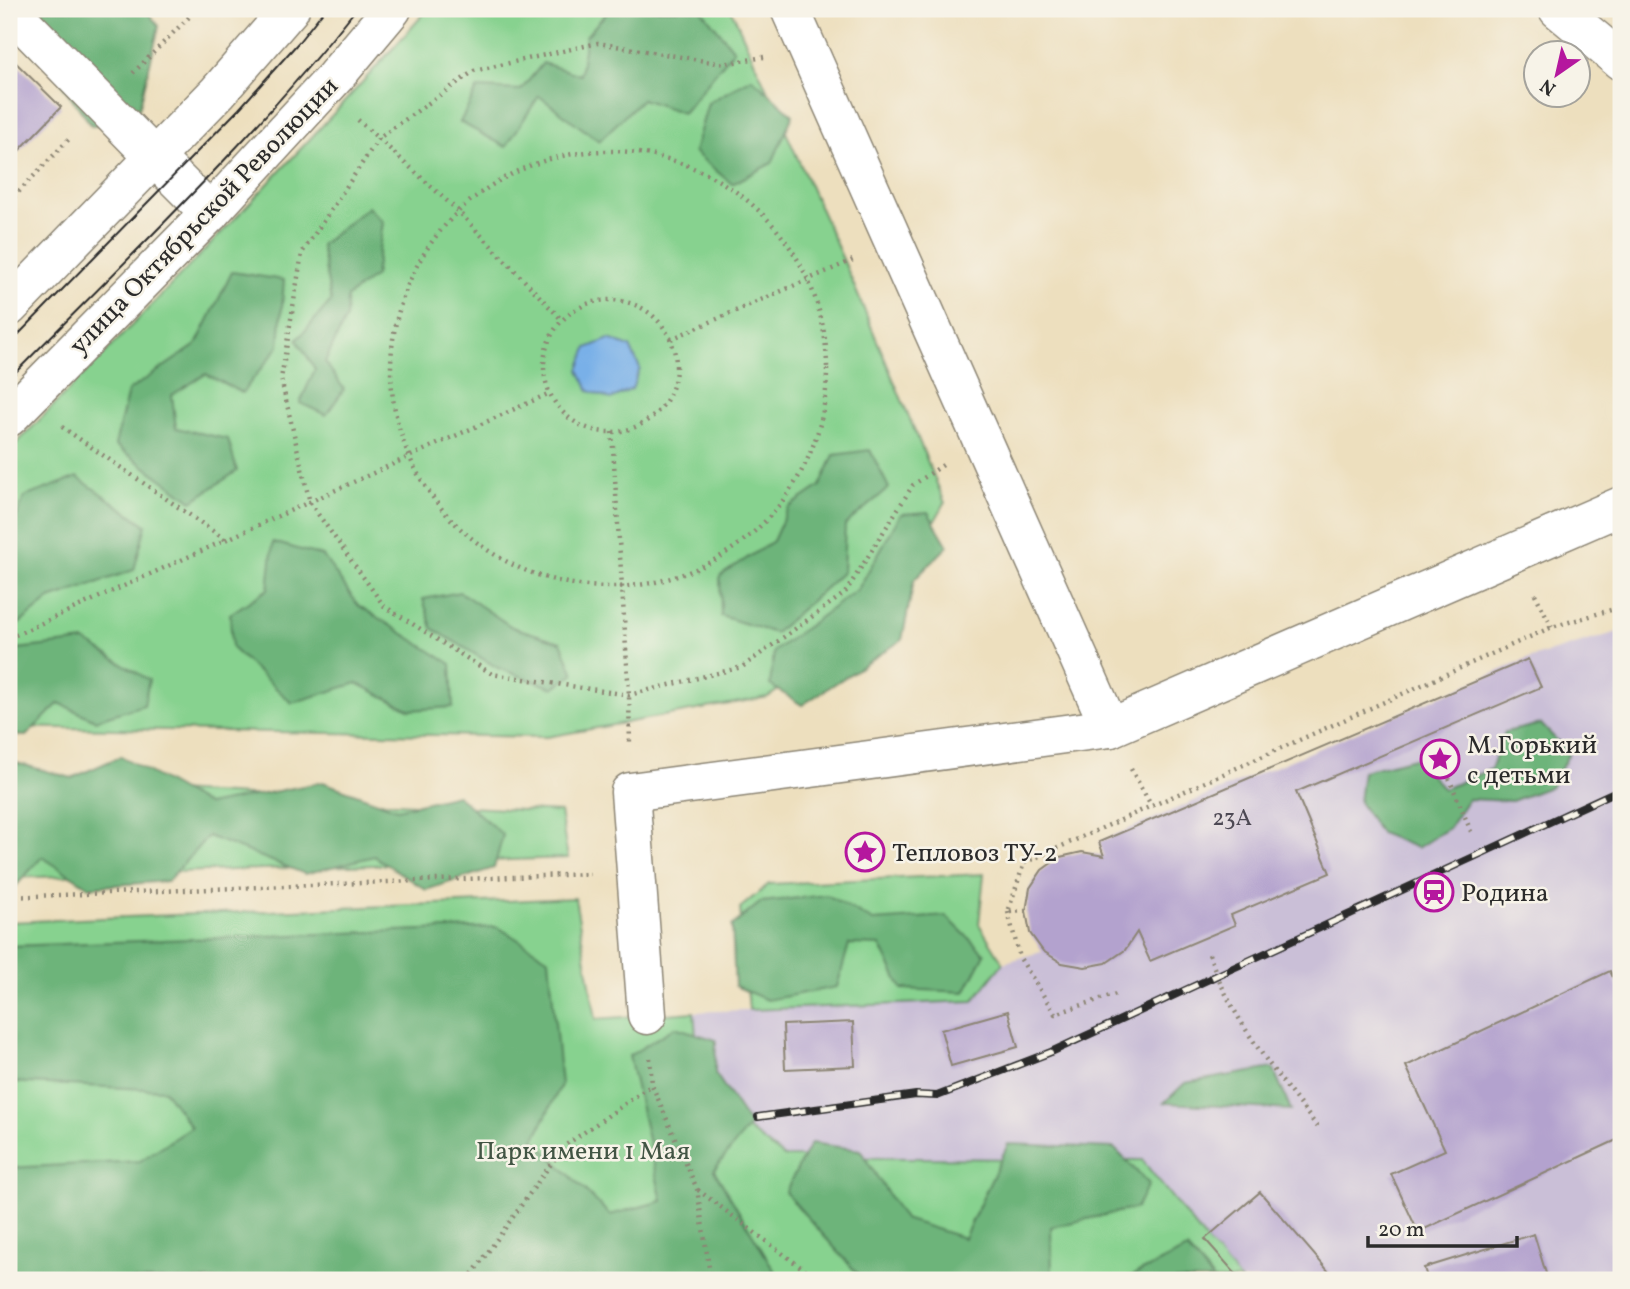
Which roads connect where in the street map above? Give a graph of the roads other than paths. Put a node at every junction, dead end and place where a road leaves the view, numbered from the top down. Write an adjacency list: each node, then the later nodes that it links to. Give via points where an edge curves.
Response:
1 (9, 9): 7 (main road)
2 (290, 9): 7 (main road)
3 (392, 9): 8 (main road, улица Октябрьской Революции)
4 (790, 9): 12 (main road)
5 (1559, 9): 6 (main road)
6 (1621, 61)
7 (155, 158): 8 (main road); 9 (main road)
8 (210, 213): 10 (main road, улица Октябрьской Революции)
9 (9, 307)
10 (9, 417)
11 (1621, 506): 12 (main road)
12 (1110, 728): 13 (main road, via 630,792)
13 (648, 1015)

